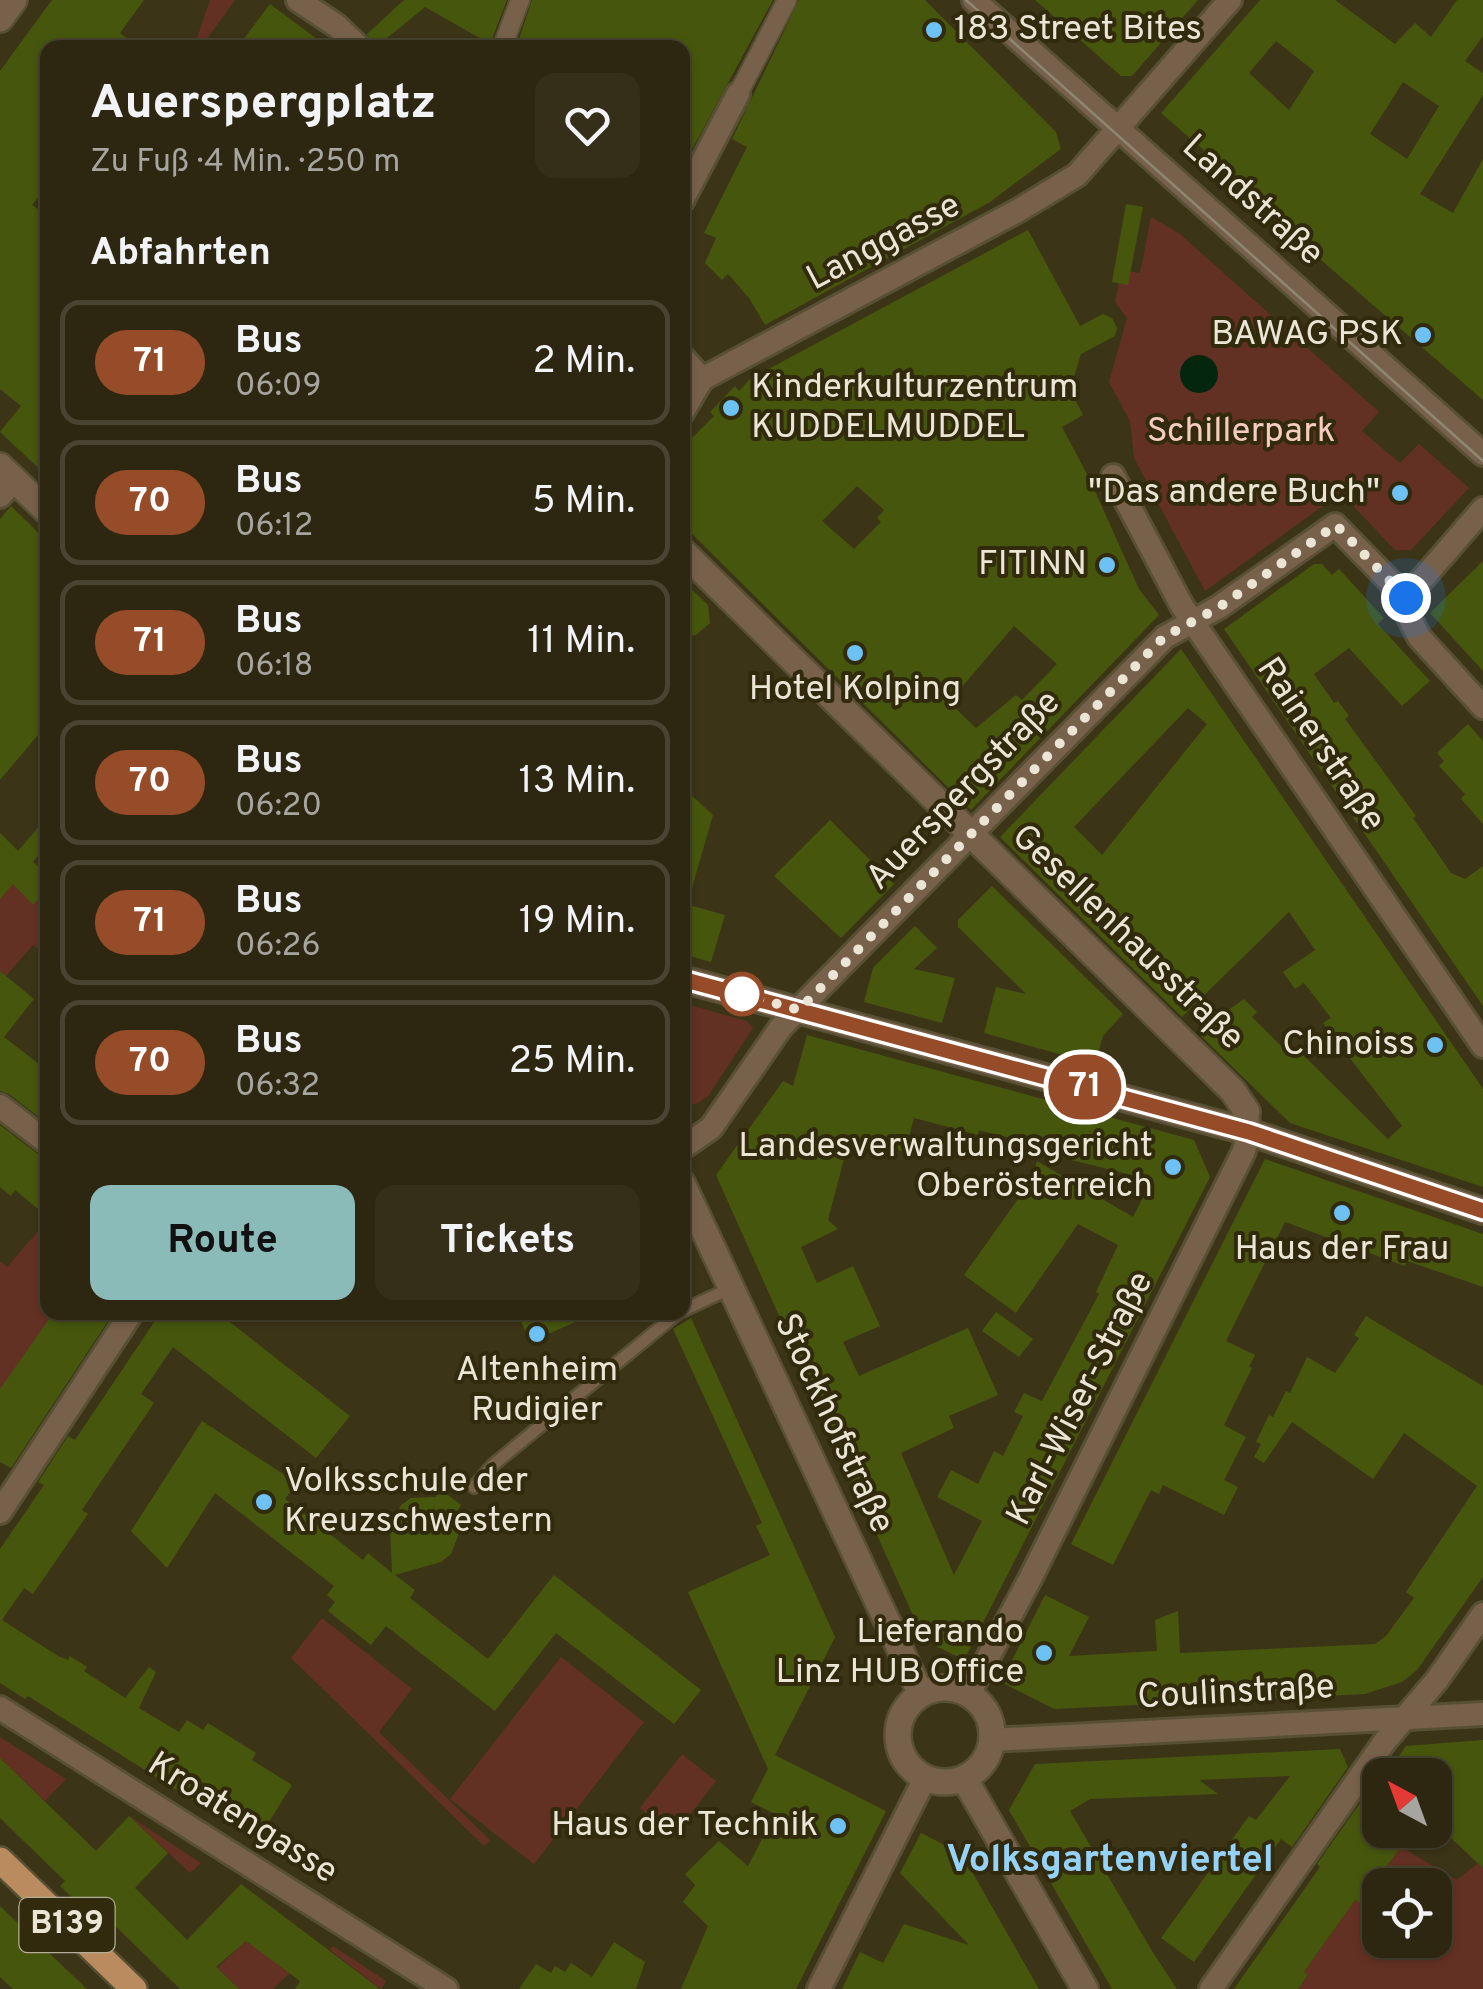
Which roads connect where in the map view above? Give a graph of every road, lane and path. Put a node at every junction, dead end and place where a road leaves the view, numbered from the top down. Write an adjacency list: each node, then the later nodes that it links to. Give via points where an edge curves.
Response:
1 (14, 0): 7 (street)
2 (298, 0): 8 (street)
3 (520, 0): 9 (street)
4 (787, 0): 10 (street)
5 (974, 0): 11 (street, Landstraße)
6 (1230, 0): 11 (street, Langgasse)
7 (0, 19)
8 (351, 40)
9 (505, 40)
10 (738, 94): 12 (street)
11 (1118, 129): 14 (street, Langgasse, via 1077,175 1019,210); 16 (street, Landstraße)
12 (690, 187)
13 (690, 366): 14 (street)
14 (702, 379): 15 (street)
15 (690, 399)
16 (1483, 454)
17 (1113, 476): 23 (street, Rainerstraße)
18 (5, 481): 19 (street)
19 (40, 506)
20 (1483, 510): 22 (street)
21 (690, 559): 25 (street, Gesellenhausstraße)
22 (1406, 598): 23 (street, Auerspergstraße, via 1336,525); 24 (street, via 1413,628)
23 (1192, 622): 25 (street, Auerspergstraße, via 1164,637); 28 (street, Rainerstraße)
24 (1483, 707)
25 (971, 834): 27 (street, Auerspergstraße); 30 (street, Gesellenhausstraße, via 1233,1091)
26 (690, 981): 27 (street)
27 (799, 1010): 30 (street); 32 (street, Auerspergstraße, via 711,1128)
28 (1483, 1046)
29 (0, 1106): 31 (street)
30 (1248, 1122): 34 (street); 43 (street, Karl-Wiser-Straße, via 1244,1151)
31 (40, 1137)
32 (690, 1142)
33 (690, 1200): 35 (street, Stockhofstraße)
34 (1483, 1211)
35 (730, 1288): 36 (lane); 42 (street, Stockhofstraße)
36 (690, 1308)
37 (127, 1320): 40 (street)
38 (666, 1320): 39 (lane, via 505,1454)
39 (474, 1488)
40 (0, 1512)
41 (1483, 1614): 46 (street)
42 (921, 1694): 43 (street, via 945,1688); 48 (street, via 905,1710 898,1744 907,1764)
43 (968, 1694): 47 (street, via 984,1710)
44 (0, 1708): 52 (street, Kroatengasse)
45 (1483, 1714): 46 (street, Coulinstraße)
46 (1404, 1719): 47 (street, Coulinstraße); 55 (street)
47 (992, 1740): 49 (street, via 980,1766)
48 (925, 1778): 49 (street); 53 (street)
49 (964, 1778): 54 (street)
50 (0, 1860): 51 (main road, B139)
51 (134, 1989)
52 (446, 1989)
53 (818, 1989)
54 (1085, 1989)
55 (1211, 1989)

